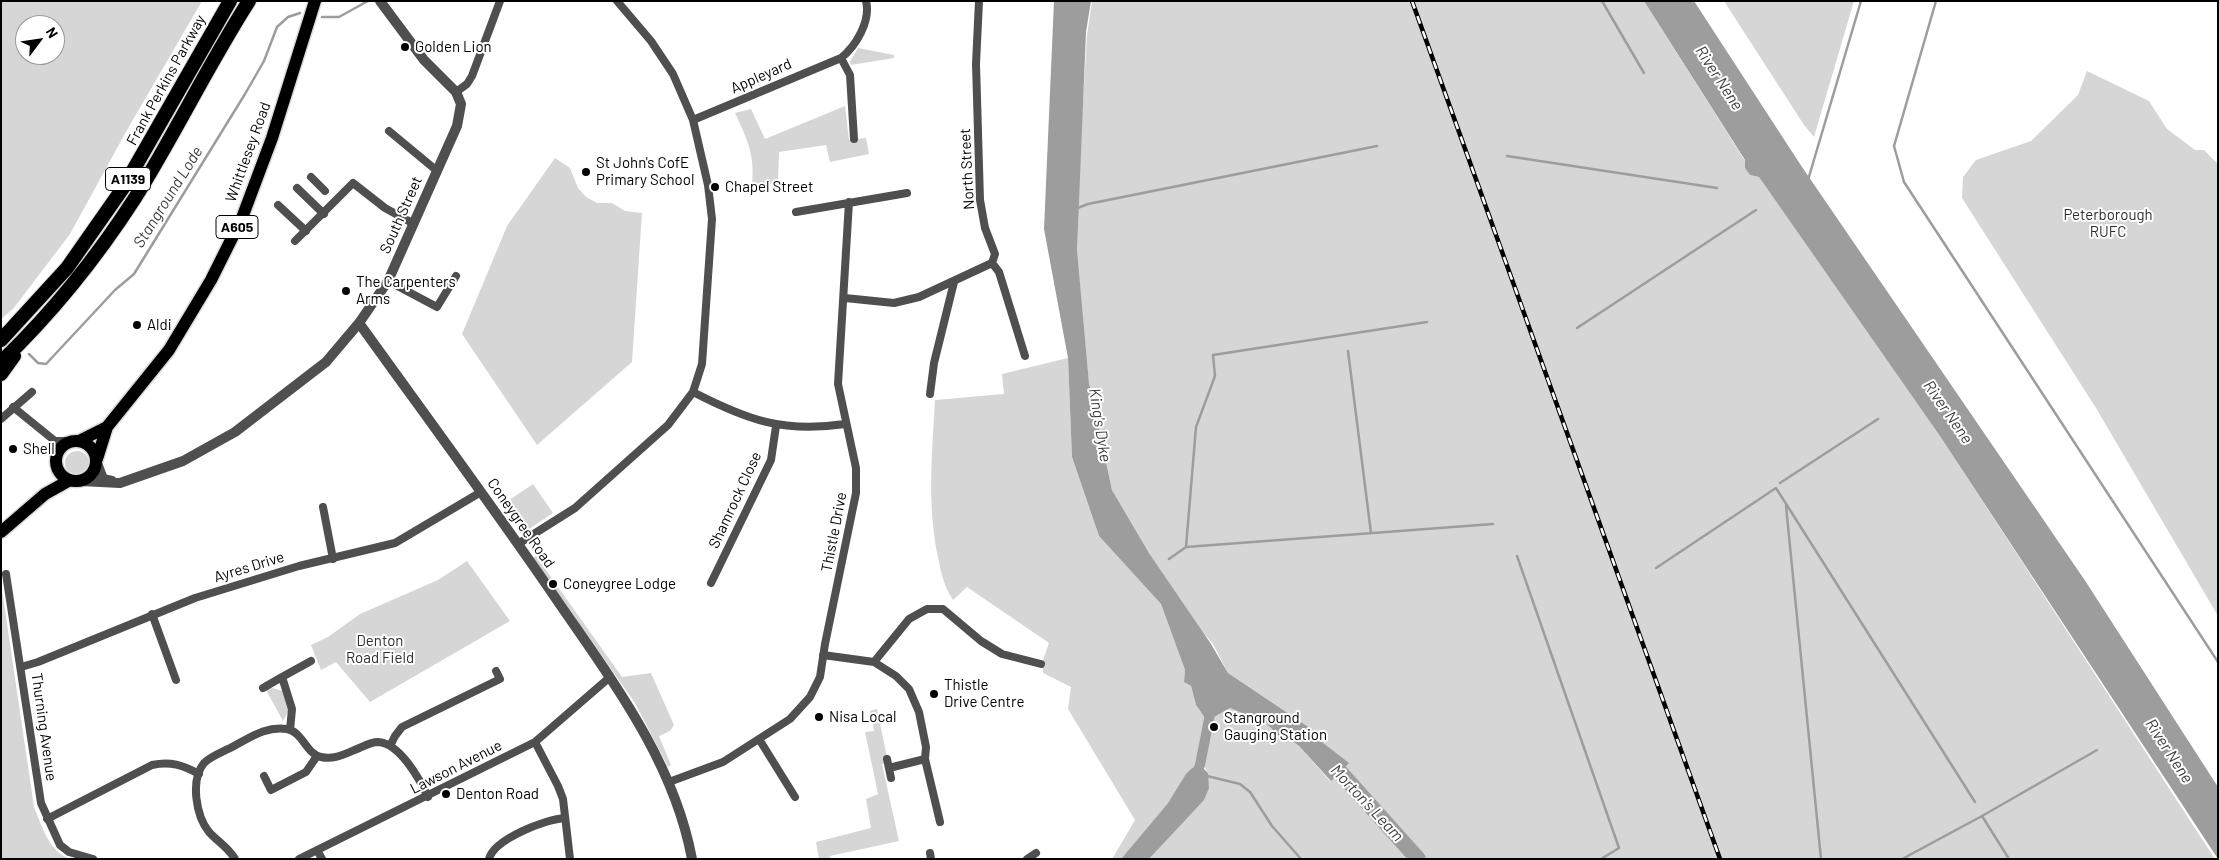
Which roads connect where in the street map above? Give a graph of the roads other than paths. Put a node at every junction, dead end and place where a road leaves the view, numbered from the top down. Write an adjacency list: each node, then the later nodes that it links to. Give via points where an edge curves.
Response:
1 (230, 1): 32 (highway, Frank Perkins Parkway / A1139, via 123,188 67,268)
2 (249, 1): 33 (highway, Frank Perkins Parkway / A1139, via 130,205 78,277)
3 (315, 1): 44 (main road, Whittlesey Road / A605, via 259,174 223,257 169,350)
4 (380, 1): 10 (street, via 424,60)
5 (500, 1): 10 (street, via 472,76)
6 (617, 1): 11 (street, via 651,41 673,74)
7 (866, 1): 9 (street, Appleyard, via 866,19 860,34)
8 (979, 1): 26 (street, North Street, via 976,64 980,200 995,254)
9 (841, 58): 11 (street, Appleyard); 13 (street, via 850,75)
10 (456, 92): 14 (street, South Street, via 461,104 460,119)
11 (693, 120): 38 (street, via 708,184 712,220 702,364)
12 (389, 131): 14 (street)
13 (854, 139)
14 (436, 170): 23 (street, South Street)
15 (311, 177): 18 (street)
16 (297, 188): 22 (street)
17 (907, 192): 19 (street)
18 (330, 196): 22 (street); 23 (street, via 354,183 385,208)
19 (849, 202): 21 (street); 30 (street, Thistle Drive)
20 (278, 205): 24 (street)
21 (796, 212)
22 (324, 214): 24 (street)
23 (414, 224): 28 (street, South Street)
24 (306, 231): 25 (street)
25 (295, 242)
26 (992, 263): 29 (street); 34 (street, North Street, via 999,272)
27 (456, 276): 28 (street, via 437,307)
28 (388, 281): 31 (street, South Street)
29 (954, 282): 30 (street, via 894,303); 39 (street, via 934,363)
30 (845, 298): 42 (street, Thistle Drive, via 838,384)
31 (359, 322): 50 (street, South Street, via 326,362 234,432 183,461); 51 (street, Coneygree Road)
32 (1, 340)
33 (24, 340): 35 (highway, Frank Perkins Parkway / A1139); 36 (highway, A1139)
34 (1025, 356)
35 (1, 362)
36 (1, 374)
37 (32, 392): 40 (street)
38 (693, 392): 43 (street, via 733,413); 55 (street, via 668,425 575,508)
39 (930, 394)
40 (13, 407): 41 (street); 46 (street)
41 (1, 420)
42 (845, 424): 43 (street); 60 (street, Thistle Drive, via 856,468 856,494)
43 (776, 426): 58 (street, Shamrock Close, via 771,460)
44 (107, 427): 45 (main road, Whittlesey Road / A605); 48 (main road, Whittlesey Road / A605)
45 (77, 441): 46 (street); 47 (main road, A605, via 62,446); 48 (main road, via 91,447)
46 (56, 442): 47 (street)
47 (56, 459): 49 (main road, via 59,473); 52 (main road, A605)
48 (97, 461): 49 (main road, A605, via 92,474); 50 (street, via 103,479)
49 (75, 481): 50 (street, South Street); 52 (main road, A605)
50 (120, 483)
51 (481, 492): 55 (street, Coneygree Road); 56 (street, Ayres Drive, via 402,540)
52 (45, 494): 54 (main road, A605)
53 (323, 507): 56 (street)
54 (1, 532)
55 (518, 544): 67 (street, Coneygree Road)
56 (333, 559): 59 (street, Ayres Drive, via 258,578)
57 (6, 574): 64 (street, Thurning Avenue)
58 (711, 582)
59 (152, 614): 64 (street, Ayres Drive, via 38,662); 68 (street)
60 (823, 654): 62 (street); 71 (street, Thistle Drive, via 820,677 810,697 790,719)
61 (311, 661): 66 (street)
62 (874, 662): 63 (street, via 909,619 927,609 942,609 1002,654); 76 (street, via 910,689 919,712 926,747)
63 (1041, 664)
64 (21, 666): 85 (street, Thurning Avenue, via 41,803)
65 (496, 671): 73 (street, via 500,679 402,727)
66 (282, 677): 69 (street); 70 (street, via 292,709)
67 (610, 677): 72 (street, Lawson Avenue); 81 (street, Coneygree Road, via 637,719)
68 (176, 680)
69 (263, 688)
70 (290, 730): 74 (street, via 298,733); 78 (street, via 275,728 263,731 204,763)
71 (759, 739): 81 (street, Thistle Drive, via 723,762); 83 (street)
72 (535, 742): 82 (street, Lawson Avenue); 84 (street, via 558,786)
73 (390, 746): 74 (street, via 370,743 338,757 327,759); 82 (street, via 411,768)
74 (317, 756): 79 (street, via 306,772 271,790)
75 (887, 759): 77 (street)
76 (925, 759): 77 (street); 86 (street)
77 (889, 768): 80 (street)
78 (199, 774): 85 (street, via 165,762 152,765); 90 (street, via 201,819)
79 (264, 776)
80 (891, 778)
81 (669, 782): 95 (street, Coneygree Road)
82 (428, 797): 87 (street, Lawson Avenue)
83 (795, 797)
84 (565, 818): 93 (street, via 553,819 508,839 493,850); 94 (street)
85 (47, 819): 89 (street, Thurning Avenue, via 60,845 69,852)
86 (940, 822)
87 (317, 850): 91 (street, Lawson Avenue); 92 (street)
88 (1036, 853): 96 (street)
89 (93, 859)
90 (235, 859)
91 (299, 859)
92 (322, 859)
93 (489, 859)
94 (570, 859)
95 (692, 859)
96 (1027, 859)

